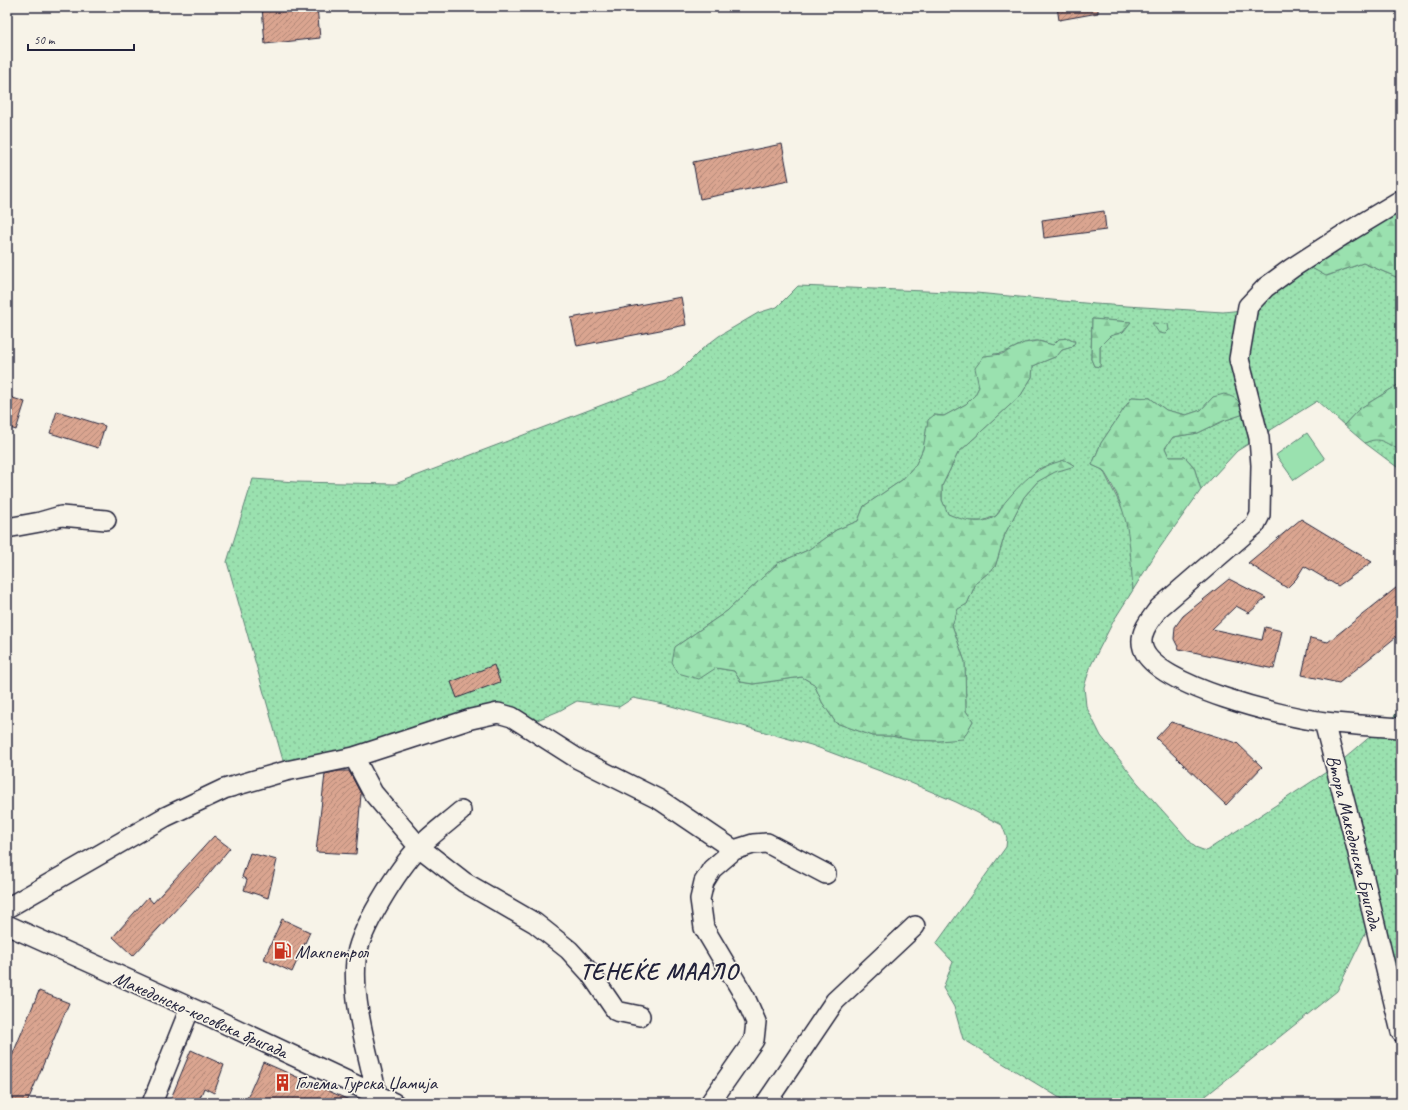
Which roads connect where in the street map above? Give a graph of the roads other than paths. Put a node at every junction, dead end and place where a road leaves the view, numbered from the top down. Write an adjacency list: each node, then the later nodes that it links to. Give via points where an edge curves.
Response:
1 (1401, 200): 4 (street, via 1292,268 1266,287 1248,306 1240,359 1259,438 1260,515 1255,525 1159,608 1142,638 1142,648 1154,664 1186,682 1245,704)
2 (106, 520): 3 (street, via 61,516)
3 (7, 528)
4 (1324, 722): 5 (street); 16 (street, Втора Македонска Бригада, via 1356,841)
5 (1401, 728)
6 (354, 757): 8 (street, via 373,793); 9 (street, via 471,718 488,714 506,714 578,759 660,800); 11 (street, via 286,772 224,790 165,816)
7 (461, 811): 8 (street)
8 (419, 847): 15 (street, via 464,882 535,923 569,950 590,973 616,1011); 17 (street, via 388,889 363,931 356,959 358,1008)
9 (734, 850): 10 (street, via 767,843); 20 (street, via 712,869 704,882 700,899 704,928 745,997 756,1022 754,1040)
10 (826, 874)
11 (7, 908)
12 (7, 926): 14 (street, Македонско-косовска бригада)
13 (915, 926): 21 (street, via 835,1001)
14 (190, 1008): 17 (street, Македонско-косовска бригада); 18 (street)
15 (640, 1016)
16 (1401, 1032)
17 (377, 1095): 19 (street, Македонско-косовска бригада)
18 (152, 1103)
19 (394, 1103)
20 (710, 1103)
21 (766, 1103)

